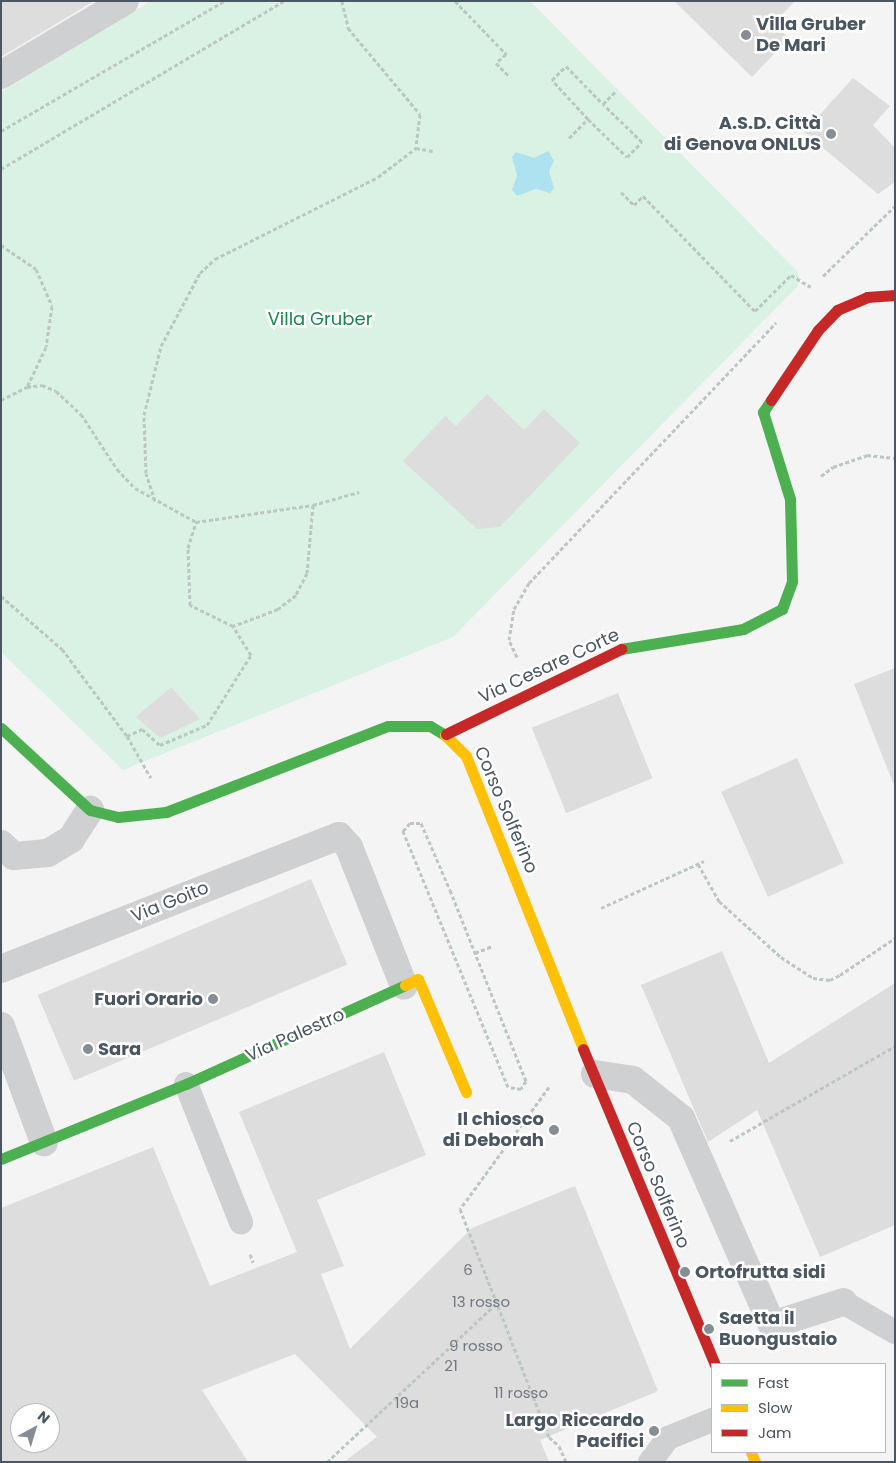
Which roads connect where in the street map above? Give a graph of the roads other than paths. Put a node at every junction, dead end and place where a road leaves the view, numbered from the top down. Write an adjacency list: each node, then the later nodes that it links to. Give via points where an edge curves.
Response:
1 (125, 1): 2 (street)
2 (1, 75)
3 (895, 295): 5 (street, Via Cesare Corte, via 867,297 837,310 818,330 763,412 790,498 792,581 782,609 771,618 743,629 622,649 528,691)
4 (1, 728): 6 (street, Corso Solferino)
5 (446, 734): 6 (street, Corso Solferino, via 418,724 388,726 166,812 118,817); 11 (street, Corso Solferino, via 466,756)
6 (90, 810): 7 (street, via 71,839 48,853 14,856)
7 (1, 844)
8 (1, 970): 9 (street, Via Goito, via 339,836 349,847)
9 (404, 986): 12 (street, Via Palestro); 13 (street, Via Palestro, via 418,979)
10 (1, 1026): 14 (street)
11 (595, 1074): 17 (street, via 633,1080 681,1118 772,1325); 19 (street, Corso Solferino, via 615,1130)
12 (186, 1084): 14 (street, Via Palestro); 16 (lane)
13 (466, 1092)
14 (44, 1142): 15 (street, Via Palestro)
15 (1, 1159)
16 (241, 1222)
17 (843, 1302): 18 (lane)
18 (895, 1332)
19 (715, 1363)
20 (711, 1420): 21 (lane, via 668,1438)
21 (650, 1462)

